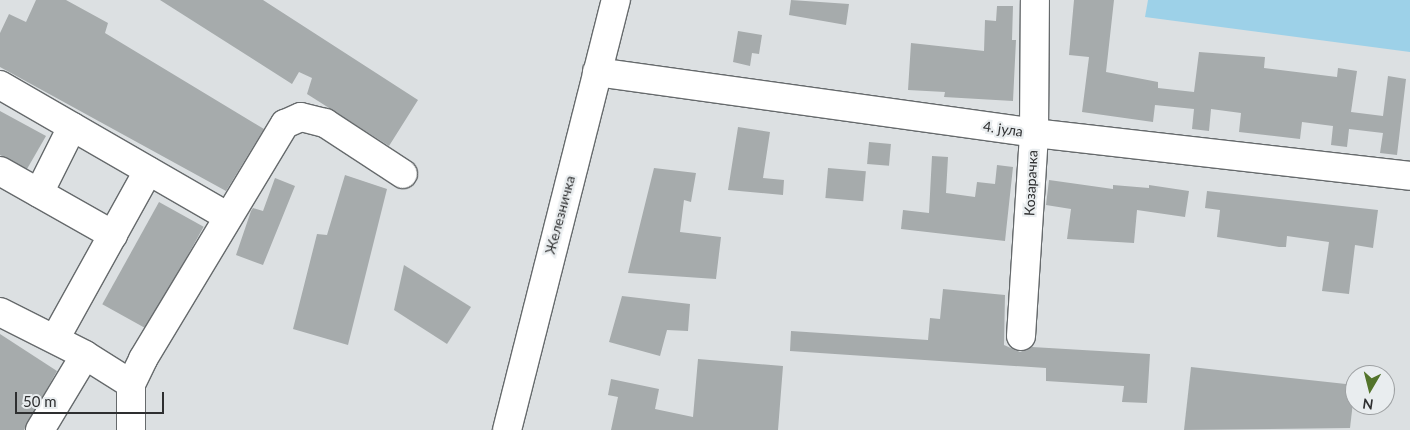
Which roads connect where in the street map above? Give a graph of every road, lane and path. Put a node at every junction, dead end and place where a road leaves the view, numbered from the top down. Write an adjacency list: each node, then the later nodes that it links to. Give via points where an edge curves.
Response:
1 (616, 0): 3 (street, Железничка)
2 (1036, 0): 6 (street, Козарачка)
3 (597, 72): 6 (street, 4. јула); 21 (street, Железничка)
4 (0, 85): 5 (street)
5 (72, 127): 8 (street); 11 (street)
6 (1034, 133): 10 (street, 4. јула); 15 (street, Козарачка)
7 (0, 171): 11 (street)
8 (148, 171): 12 (street); 13 (street)
9 (403, 174): 12 (street, via 325,123 301,117 285,124)
10 (1410, 176)
11 (39, 193): 13 (street)
12 (227, 216): 18 (street)
13 (113, 235): 16 (street)
14 (0, 312): 16 (street)
15 (1021, 336)
16 (55, 339): 17 (street)
17 (84, 355): 18 (street); 19 (street)
18 (131, 384): 20 (street)
19 (40, 430)
20 (131, 430)
21 (507, 430)

